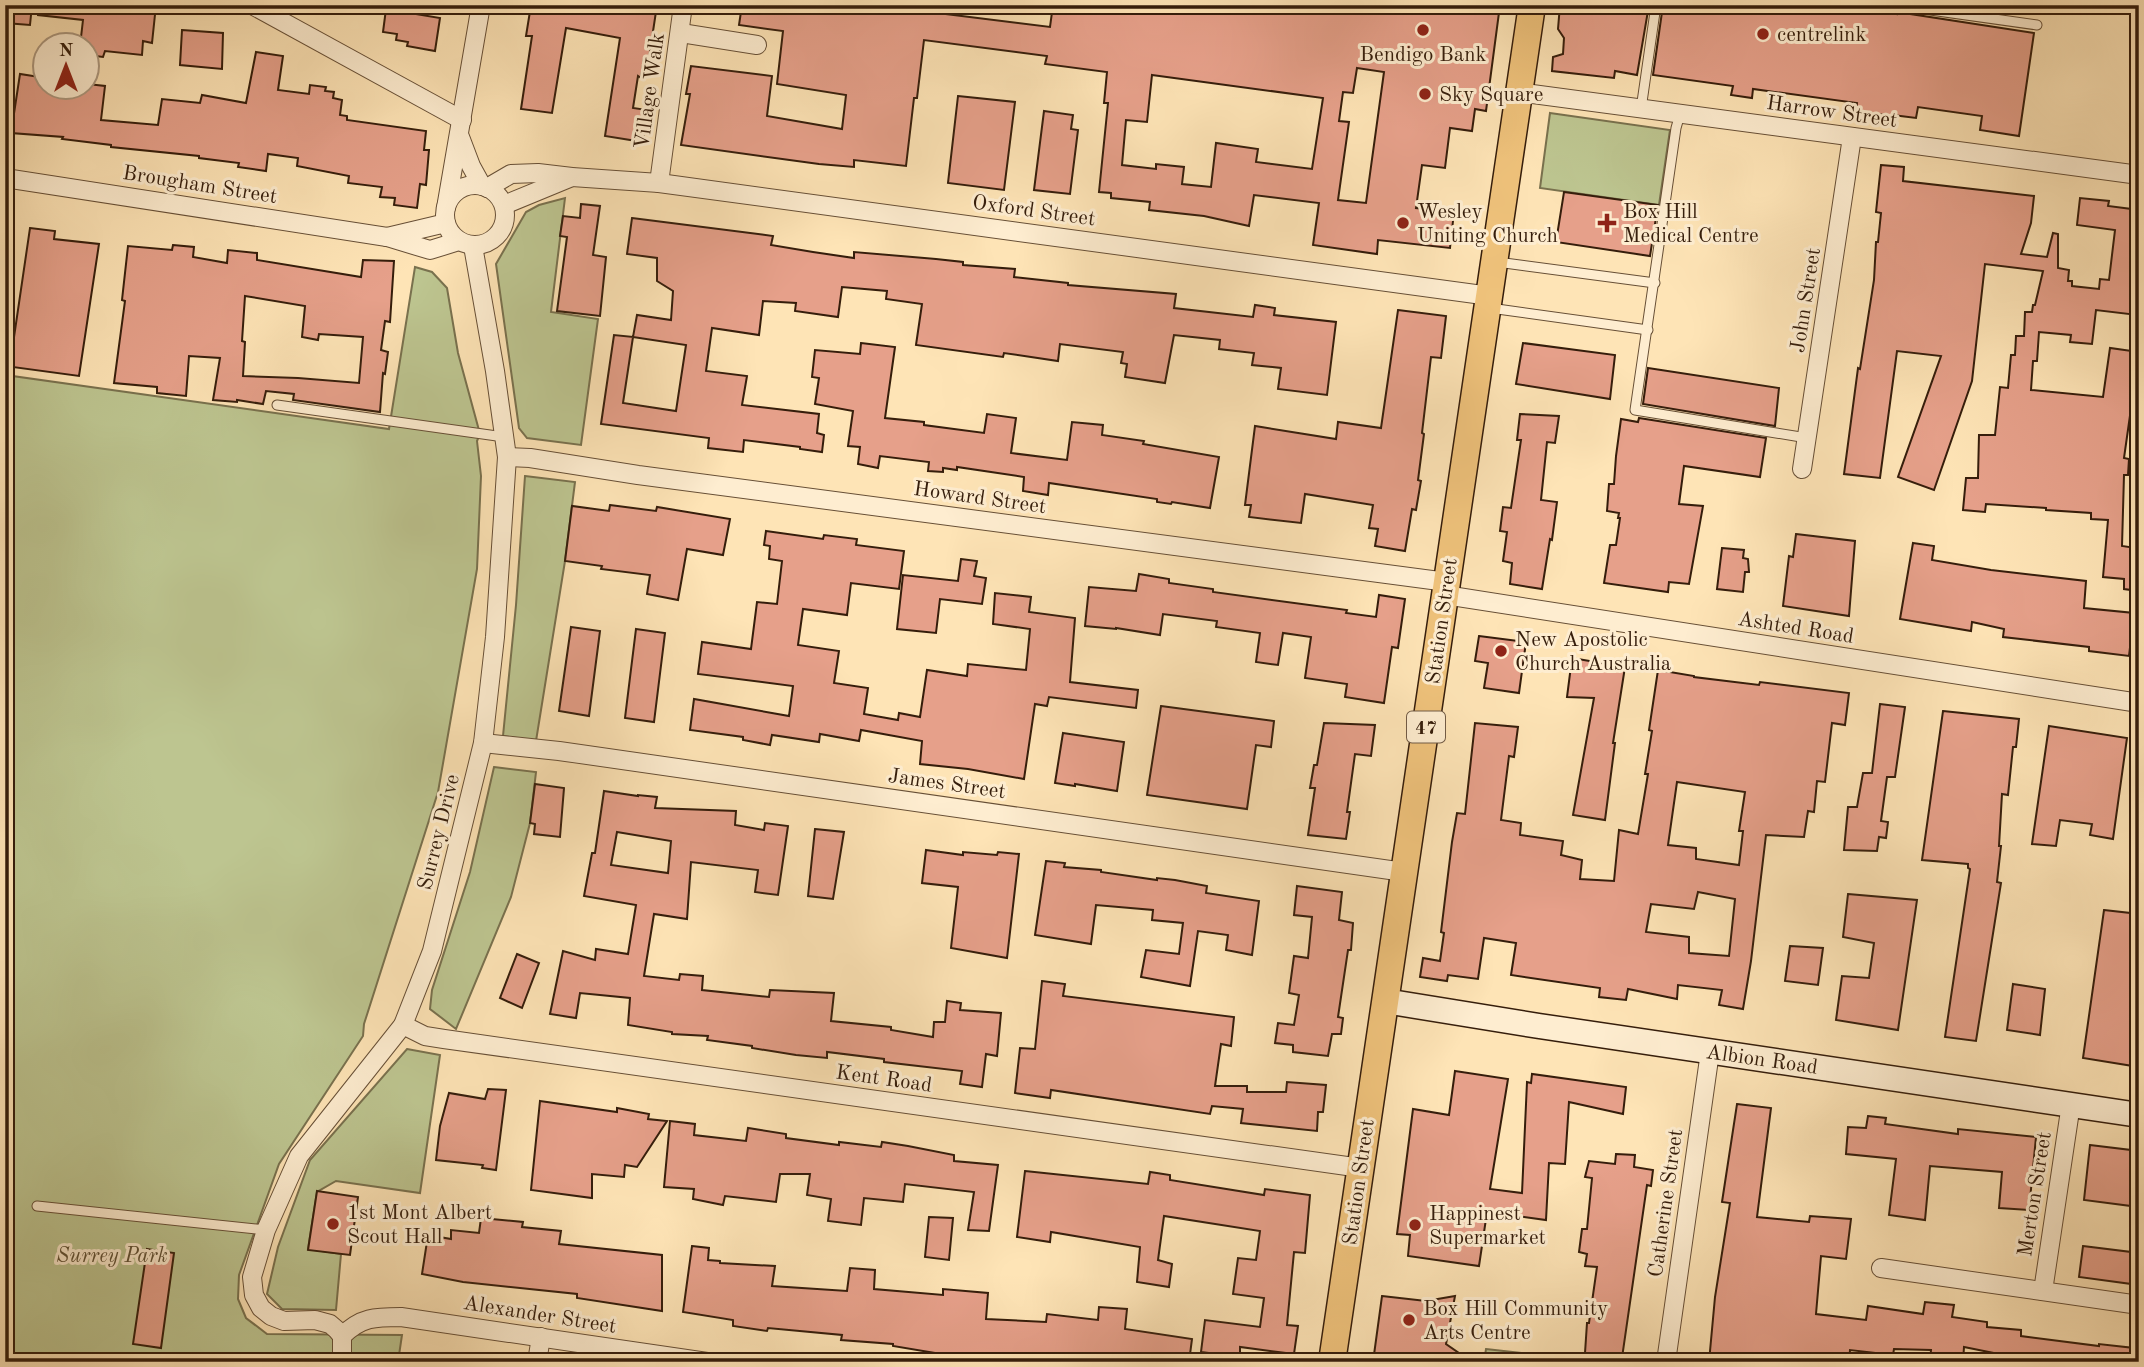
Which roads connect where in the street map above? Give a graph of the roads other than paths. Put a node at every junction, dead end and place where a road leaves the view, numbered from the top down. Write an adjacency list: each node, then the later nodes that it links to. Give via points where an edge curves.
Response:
1 (252, 5): 13 (street)
2 (481, 5): 13 (street)
3 (684, 5): 8 (street, Village Walk)
4 (1532, 5): 10 (main road, Station Street / 47)
5 (1656, 5): 11 (lane)
6 (1895, 5): 7 (lane)
7 (2037, 25)
8 (681, 33): 9 (street); 18 (street, Village Walk)
9 (757, 44)
10 (1518, 92): 11 (street, Harrow Street); 24 (main road, Station Street / 47)
11 (1641, 109): 12 (street, Harrow Street)
12 (1680, 114): 14 (street, Harrow Street); 25 (lane)
13 (461, 128): 19 (street, via 471,166); 21 (street)
14 (1852, 137): 15 (street, Harrow Street); 30 (street, John Street)
15 (2139, 175)
16 (572, 177): 18 (street, Oxford Street); 19 (street, Oxford Street, via 511,174); 20 (street, Oxford Street)
17 (5, 178): 22 (street, Brougham Street)
18 (659, 183): 26 (street, Oxford Street)
19 (485, 187): 20 (street); 21 (street, via 467,187 454,194)
20 (504, 205): 23 (street, via 505,223 493,240)
21 (446, 215): 22 (street, Brougham Street); 23 (street, via 451,233)
22 (387, 237): 23 (street, Brougham Street, via 430,250)
23 (466, 244): 29 (street, Surrey Drive, via 495,371)
24 (1495, 261): 25 (lane); 26 (main road, Station Street / 47)
25 (1655, 283): 27 (lane)
26 (1489, 302): 27 (lane); 33 (main road, Station Street / 47)
27 (1648, 330): 30 (lane, via 1635,410)
28 (277, 405): 29 (lane)
29 (504, 437): 31 (street, Surrey Drive)
30 (1807, 438): 32 (street, John Street)
31 (507, 457): 33 (street, Howard Street); 35 (street, Surrey Drive)
32 (1802, 469)
33 (1446, 589): 34 (street, Ashted Road); 36 (main road, Station Street / 47)
34 (2139, 703)
35 (483, 743): 36 (street, James Street); 38 (street, Surrey Drive, via 432,951)
36 (1404, 872): 37 (main road, Station Street / 47)
37 (1385, 1001): 39 (street, Albion Road); 42 (main road, Station Street / 47)
38 (403, 1025): 42 (street, Kent Road, via 435,1038); 44 (street, Surrey Drive, via 299,1156)
39 (1710, 1052): 40 (street, Albion Road); 54 (street, Catherine Street)
40 (2071, 1104): 41 (street, Albion Road); 46 (street, Merton Street)
41 (2139, 1115)
42 (1361, 1168): 53 (main road, Station Street / 47)
43 (37, 1206): 44 (lane)
44 (266, 1230): 48 (street, Surrey Drive, via 251,1277 261,1308 284,1321 315,1320)
45 (1881, 1268): 46 (street, Merton Street)
46 (2043, 1291): 47 (street, Merton Street)
47 (2139, 1305)
48 (336, 1330): 49 (street, Alexander Street, via 366,1320 401,1317); 50 (street)
49 (541, 1337): 51 (street); 52 (street, Alexander Street)
50 (341, 1360)
51 (537, 1362)
52 (707, 1362)
53 (1332, 1362)
54 (1666, 1362)

